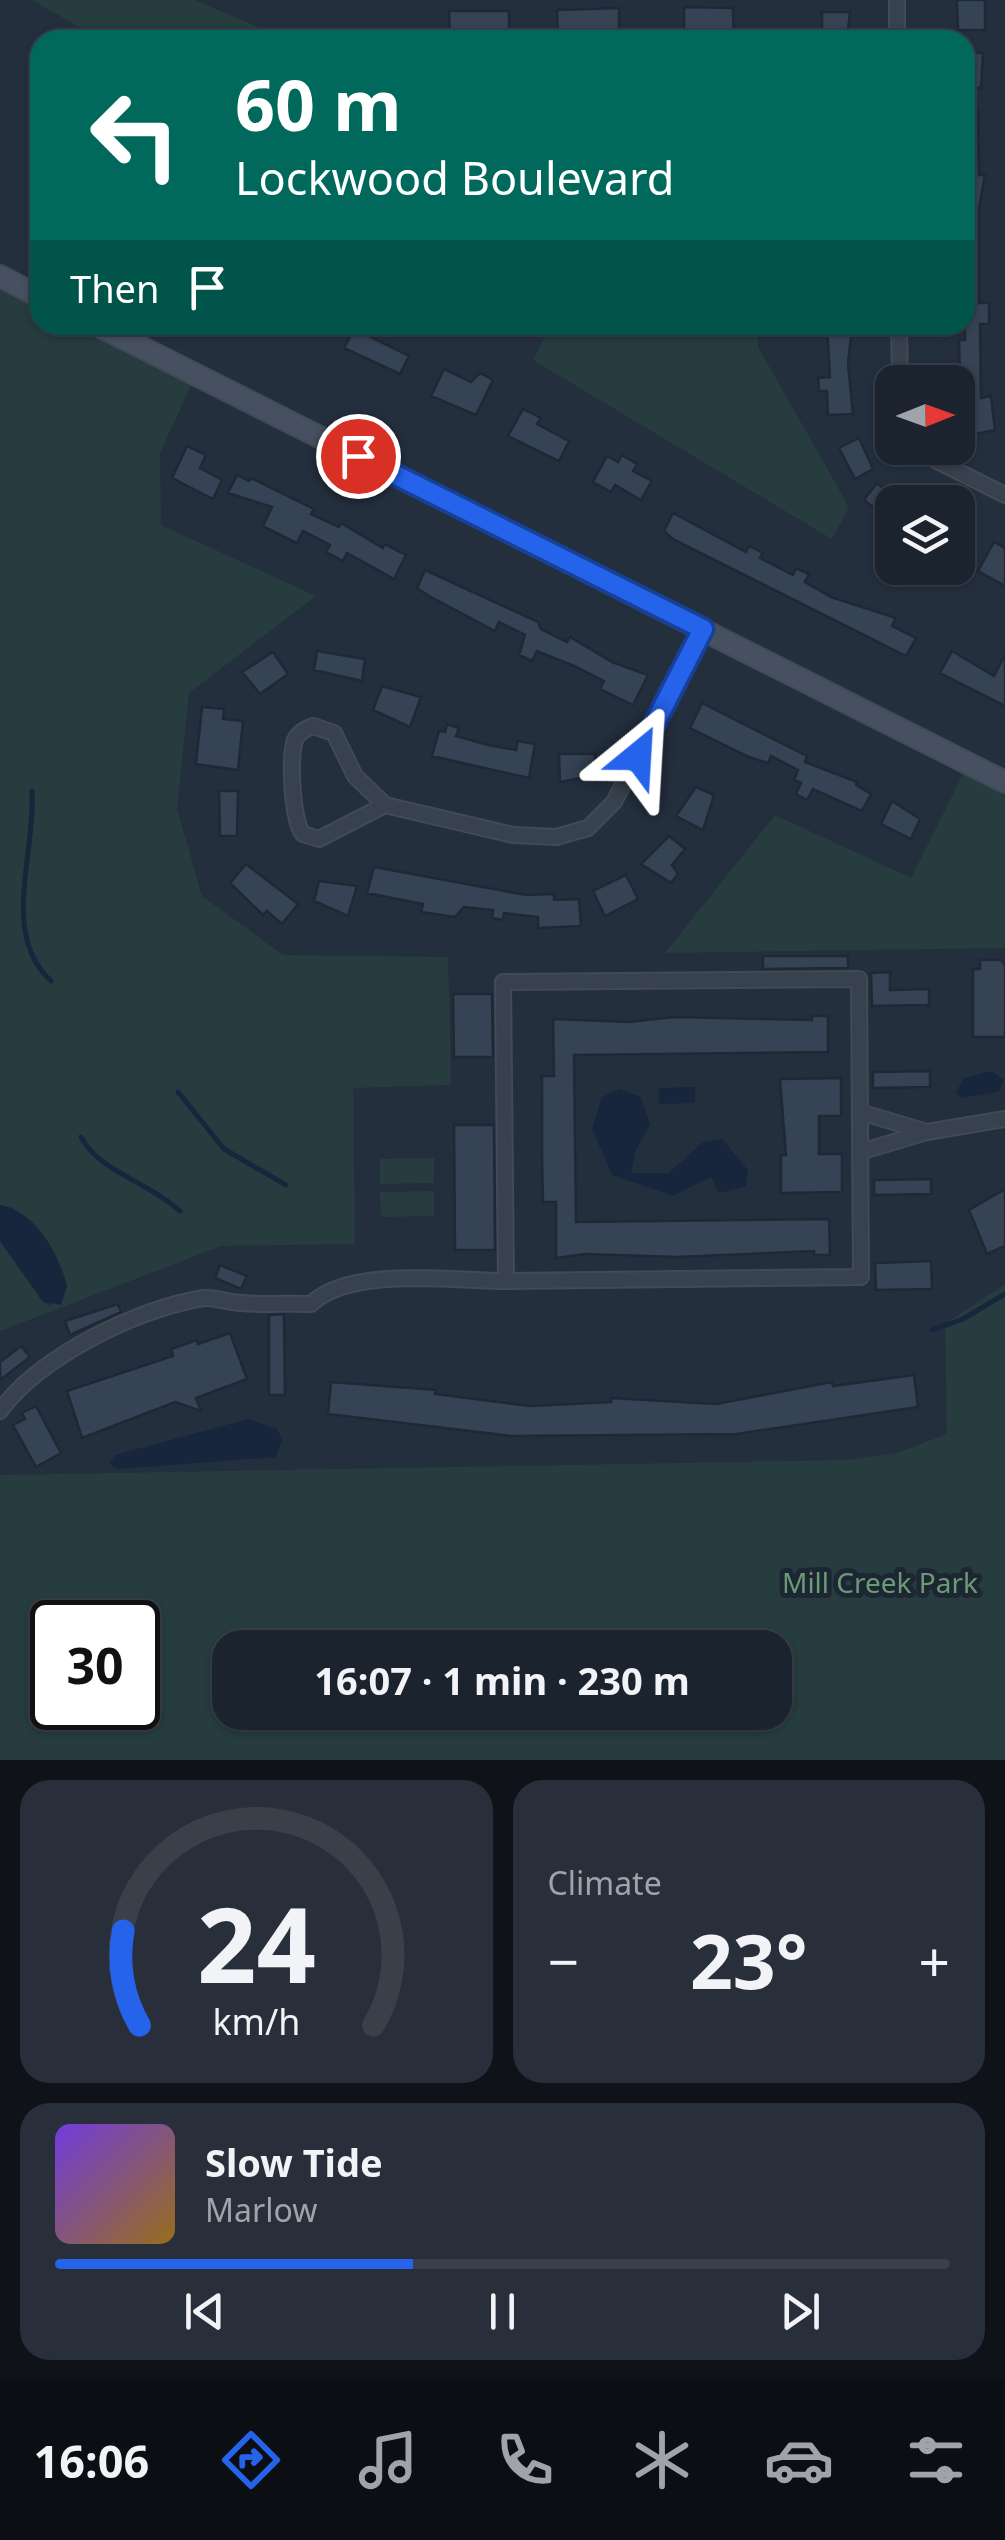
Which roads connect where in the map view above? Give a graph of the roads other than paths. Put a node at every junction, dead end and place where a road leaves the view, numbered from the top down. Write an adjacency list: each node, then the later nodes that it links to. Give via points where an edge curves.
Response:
1 (897, 0): 2 (street)
2 (897, 30)
3 (0, 276): 4 (main road)
4 (30, 291)
5 (117, 335): 10 (main road)
6 (900, 335): 7 (street)
7 (900, 365)
8 (946, 465): 9 (street)
9 (1005, 495)
10 (703, 629): 11 (main road); 12 (street, via 614,802 588,828 556,837 513,835)
11 (1005, 782)
12 (385, 805): 12 (street, via 320,839 303,834 294,821 298,735 313,726 334,733 356,776)
13 (860, 1112): 15 (street); 16 (street); 17 (street, via 860,979 503,982)
14 (1005, 1119): 15 (street)
15 (927, 1132): 16 (street)
16 (860, 1152): 17 (street, via 861,1277)
17 (506, 1281): 18 (street, via 356,1282 322,1293 311,1304 207,1298 81,1343 38,1368)
18 (0, 1411)

